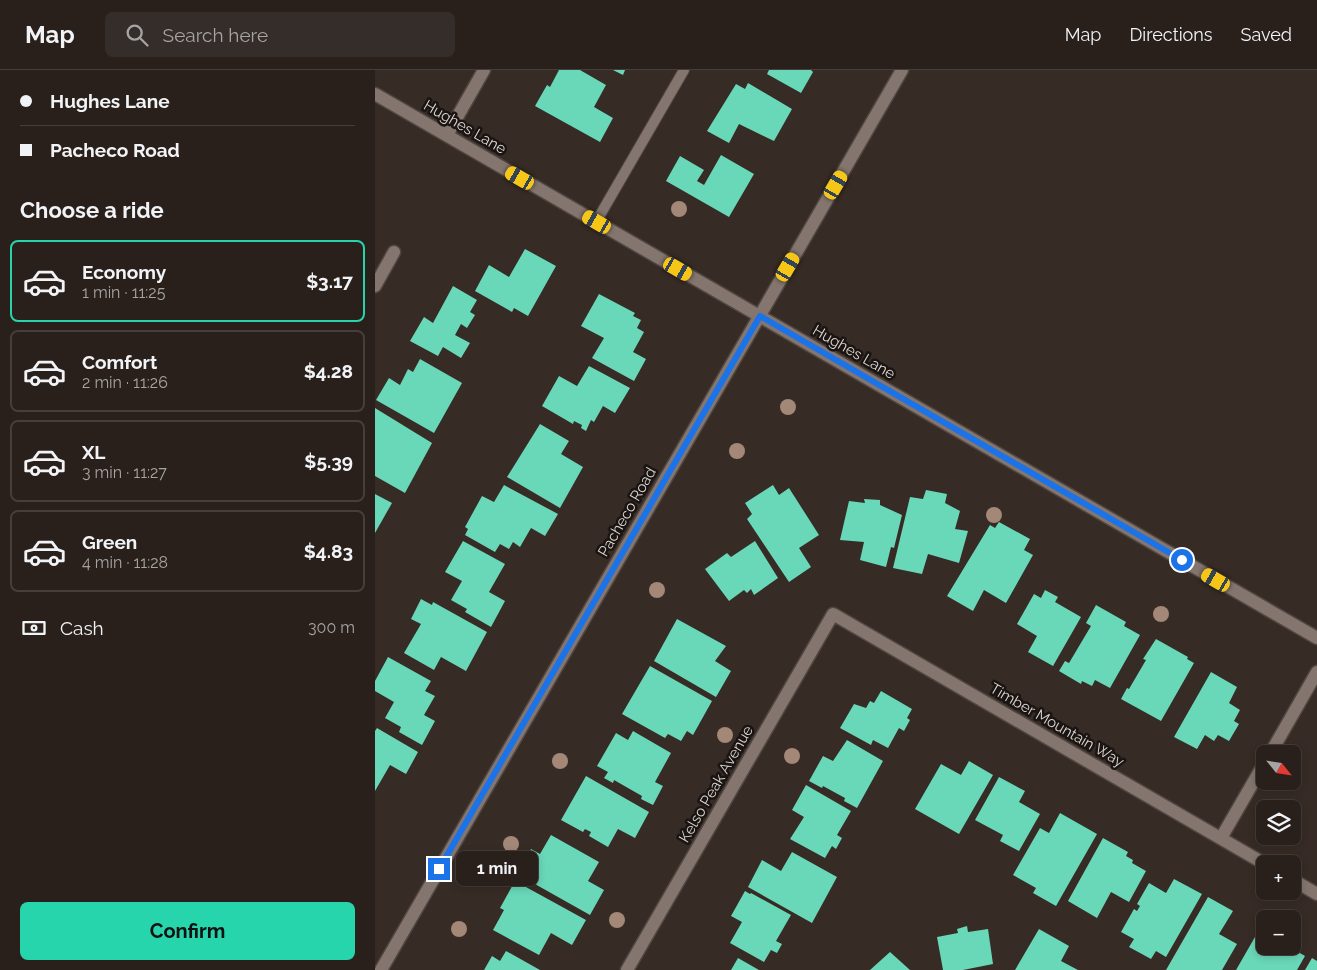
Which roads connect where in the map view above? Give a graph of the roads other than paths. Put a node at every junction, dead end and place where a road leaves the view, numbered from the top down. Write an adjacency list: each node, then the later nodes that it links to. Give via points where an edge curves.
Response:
1 (484, 70): 5 (street)
2 (684, 70): 6 (lane)
3 (902, 70): 9 (street, Pacheco Road)
4 (375, 94): 5 (street, Hughes Lane)
5 (447, 135): 6 (street, Hughes Lane)
6 (597, 222): 9 (street, Hughes Lane)
7 (394, 252): 8 (street)
8 (375, 286)
9 (760, 316): 11 (street, Hughes Lane); 19 (street, Pacheco Road)
10 (833, 614): 15 (street, Timber Mountain Way); 20 (street, Kelso Peak Avenue)
11 (1317, 638)
12 (1317, 672): 13 (street)
13 (1275, 745)
14 (1256, 778): 15 (street)
15 (1221, 838): 16 (street, Timber Mountain Way)
16 (1256, 859)
17 (1301, 885): 18 (street)
18 (1317, 894)
19 (381, 970)
20 (627, 970)

